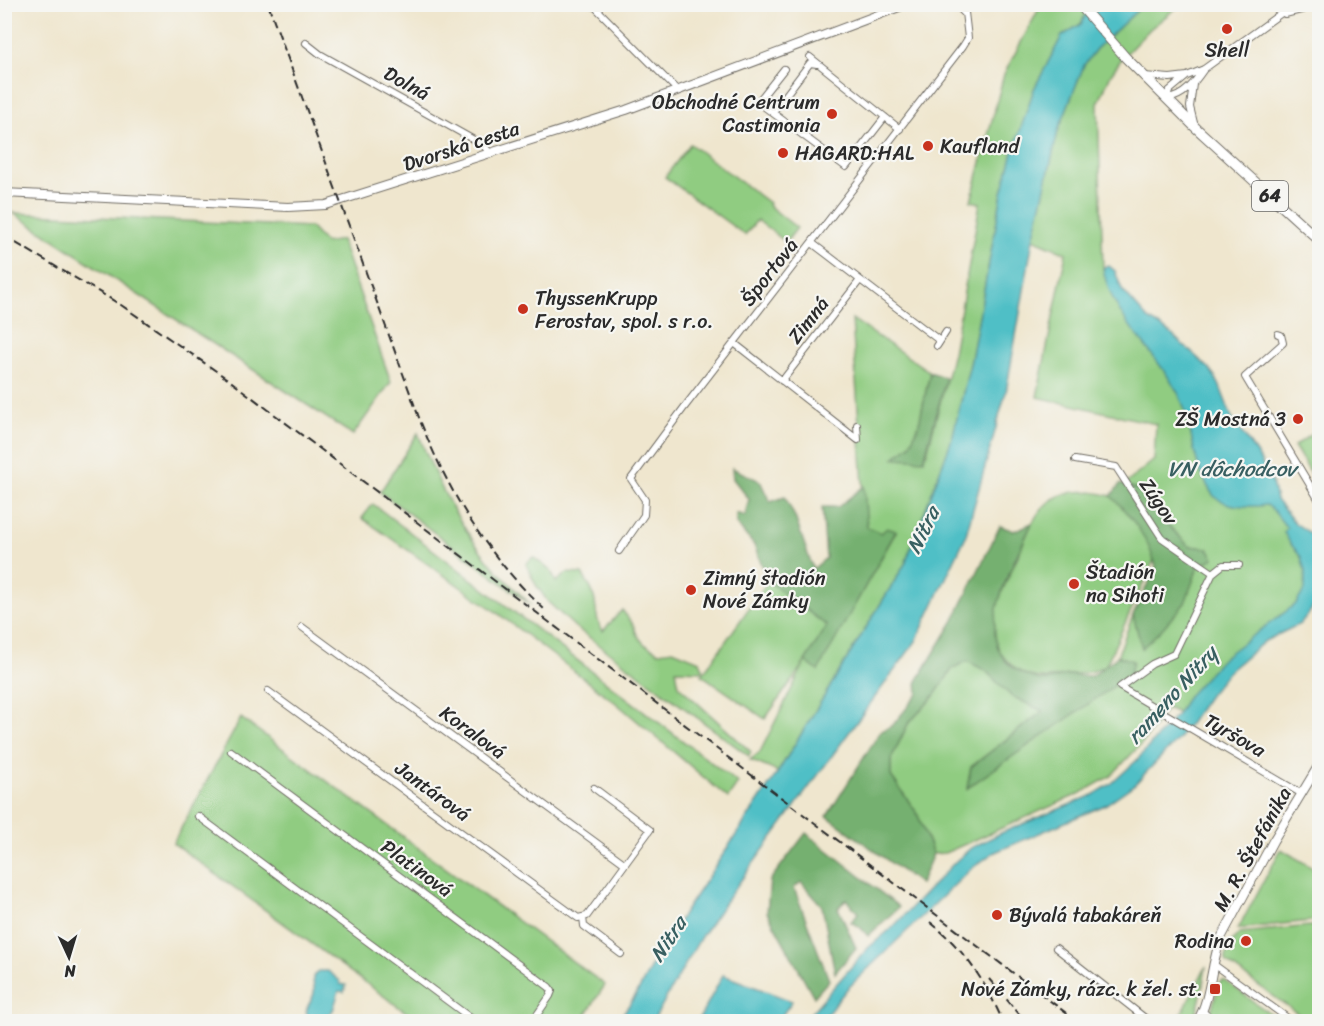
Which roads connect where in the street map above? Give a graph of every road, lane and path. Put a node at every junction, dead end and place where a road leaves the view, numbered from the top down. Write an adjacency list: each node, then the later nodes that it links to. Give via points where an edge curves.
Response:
1 (592, 4): 18 (street)
2 (907, 4): 11 (street, Dvorská cesta)
3 (955, 4): 8 (street)
4 (964, 4): 8 (street, Športová)
5 (1079, 4): 15 (main road, 64)
6 (1294, 4): 9 (street)
7 (1317, 6): 9 (street)
8 (964, 13): 23 (street, Športová, via 968,38)
9 (1281, 15): 14 (street)
10 (306, 42): 24 (street, Dolná, via 320,54 483,145)
11 (805, 43): 12 (street); 18 (street, Dvorská cesta)
12 (810, 60): 20 (street); 21 (street)
13 (784, 69): 20 (street, via 761,98 762,105)
14 (1204, 69): 16 (street); 17 (street)
15 (1144, 75): 16 (street); 19 (main road, 64)
16 (1187, 76): 19 (street, via 1169,91)
17 (1193, 84): 19 (street, via 1175,98); 22 (street, via 1190,107)
18 (678, 91): 24 (street, Dvorská cesta)
19 (1167, 99): 22 (main road, 64)
20 (773, 112): 21 (street, via 846,167)
21 (885, 117): 23 (street)
22 (1195, 127): 26 (main road, 64)
23 (900, 129): 27 (street, Športová)
24 (492, 154): 25 (street, Dvorská cesta, via 315,207)
25 (4, 193)
26 (1320, 241)
27 (812, 243): 28 (street); 31 (street, Športová)
28 (860, 280): 29 (street, via 938,344); 32 (street, Zimná)
29 (946, 332)
30 (1278, 334): 35 (street, via 1283,343 1245,377)
31 (734, 343): 32 (street); 36 (street, Športová, via 631,479 645,500 644,514)
32 (782, 381): 33 (street, via 858,440)
33 (857, 425)
34 (1075, 460): 38 (street, Zúgov, via 1116,467 1162,538)
35 (1320, 502)
36 (619, 551)
37 (1239, 565): 38 (street, via 1223,565)
38 (1213, 573): 44 (street, Tyršova, via 1174,654 1120,687)
39 (302, 627): 46 (street, Koralová)
40 (268, 691): 47 (street, Jantárová)
41 (231, 752): 53 (street, Platinová, via 549,987 550,996)
42 (1320, 763): 44 (street, M. R. Štefánika)
43 (594, 788): 46 (street, via 650,830)
44 (1302, 794): 50 (street, M. R. Štefánika, via 1221,938)
45 (198, 816): 52 (street)
46 (624, 863): 47 (street, via 587,916)
47 (580, 918): 49 (street, Jantárová, via 584,926)
48 (1056, 948): 54 (street)
49 (621, 954)
50 (1213, 964): 51 (street, M. R. Štefánika); 57 (street)
51 (1203, 1012): 55 (street, M. R. Štefánika); 56 (street)
52 (476, 1022)
53 (532, 1022)
54 (1150, 1022)
55 (1197, 1022)
56 (1216, 1022)
57 (1293, 1022)

